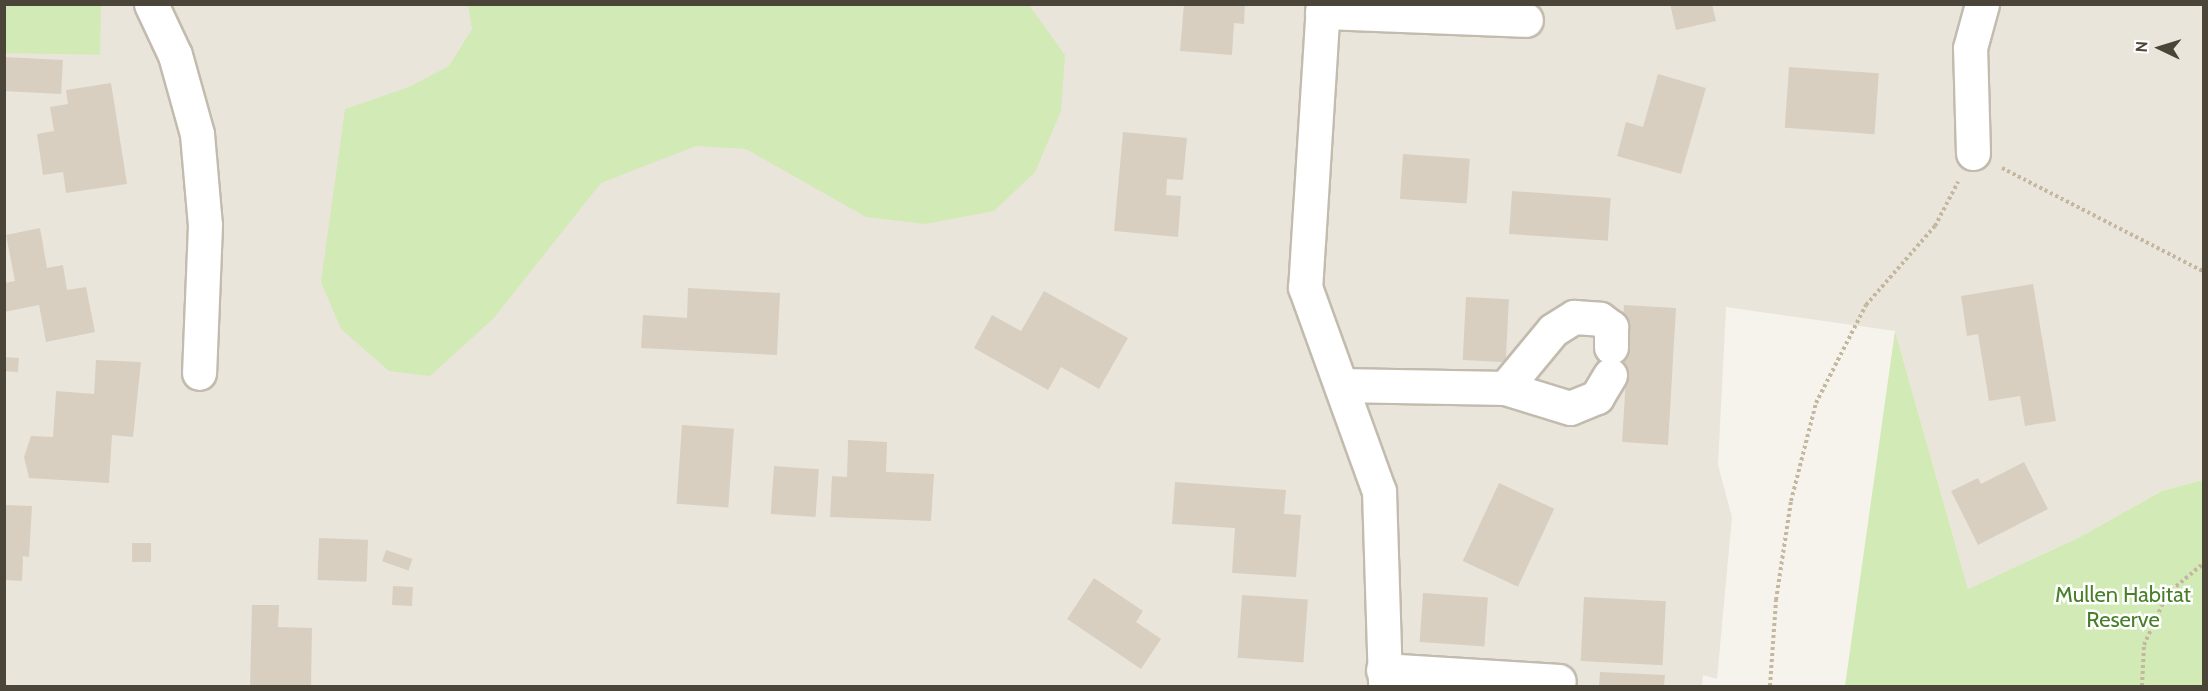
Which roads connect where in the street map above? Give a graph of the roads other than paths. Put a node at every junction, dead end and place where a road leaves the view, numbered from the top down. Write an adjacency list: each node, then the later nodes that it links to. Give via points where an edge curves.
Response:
1 (151, 4): 6 (street, via 175,56 197,134 205,225)
2 (1982, 4): 5 (street, via 1970,48)
3 (1323, 8): 4 (street); 7 (street, via 1305,287)
4 (1526, 20)
5 (1973, 153)
6 (199, 373)
7 (1341, 385): 8 (street); 9 (street, via 1379,491)
8 (1505, 388): 8 (street, via 1570,408 1597,397 1610,361 1611,327 1600,319 1574,317 1552,330)
9 (1384, 679): 10 (street)
10 (1559, 681)

